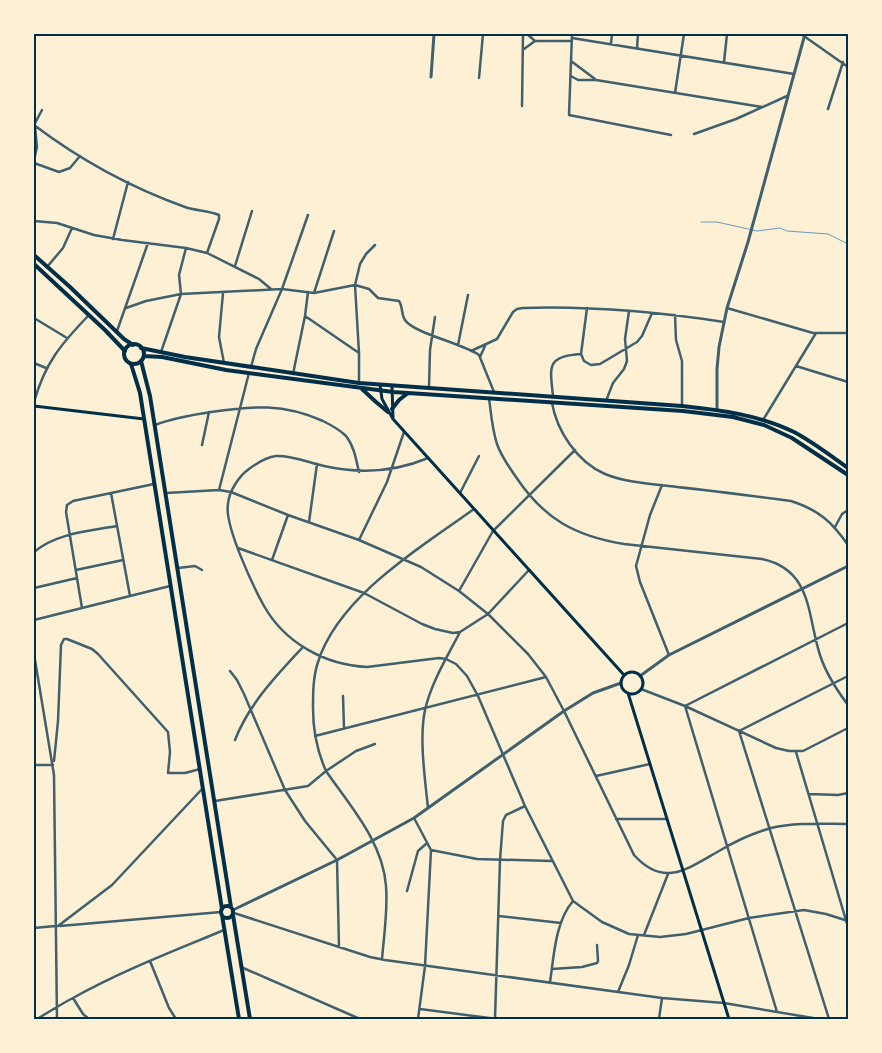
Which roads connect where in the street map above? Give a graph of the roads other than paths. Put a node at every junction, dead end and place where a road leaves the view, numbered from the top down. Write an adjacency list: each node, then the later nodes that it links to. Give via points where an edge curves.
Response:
1 (434, 34): 20 (street)
2 (483, 34): 22 (street)
3 (525, 34): 10 (street); 13 (street)
4 (612, 34): 11 (street)
5 (638, 34): 12 (street)
6 (684, 34): 14 (street)
7 (727, 34): 16 (street)
8 (803, 34): 17 (street); 19 (street)
9 (572, 37): 10 (street); 11 (street); 15 (street)
10 (535, 40): 13 (street)
11 (612, 44): 12 (street)
12 (637, 48): 14 (street)
13 (523, 50): 26 (street)
14 (681, 54): 16 (street); 24 (street)
15 (571, 61): 21 (street); 23 (street)
16 (724, 62): 19 (street)
17 (843, 62): 18 (street); 28 (street)
18 (848, 66)
19 (794, 74): 25 (street)
20 (432, 76)
21 (571, 76): 23 (street, via 578,80); 32 (street, via 569,115)
22 (479, 78)
23 (596, 80): 24 (street)
24 (675, 93): 27 (street)
25 (788, 95): 27 (street); 60 (street)
26 (522, 106)
27 (762, 107): 31 (street)
28 (828, 109)
29 (42, 110): 30 (street)
30 (34, 125): 33 (street); 34 (street, via 37,147)
31 (694, 134)
32 (671, 135)
33 (80, 156): 34 (street, via 70,168 59,172); 35 (street)
34 (34, 162)
35 (128, 182): 41 (street); 45 (street, via 186,207 219,214)
36 (252, 211): 48 (street)
37 (308, 215): 51 (street)
38 (34, 221): 39 (street)
39 (72, 228): 41 (street); 49 (street, via 63,248)
40 (334, 231): 54 (street)
41 (114, 239): 42 (street)
42 (148, 244): 44 (street); 58 (street)
43 (375, 245): 50 (street, via 360,264)
44 (186, 248): 45 (street); 56 (street, via 179,275)
45 (207, 253): 48 (street)
46 (34, 255): 49 (main road)
47 (34, 264): 64 (main road)
48 (235, 266): 52 (street)
49 (47, 267): 69 (main road)
50 (355, 285): 54 (street); 72 (street, via 369,289 378,298 399,301 406,322); 82 (street)
51 (282, 289): 52 (street); 53 (street); 91 (street)
52 (272, 290): 55 (street)
53 (308, 292): 54 (street); 65 (street)
54 (314, 292)
55 (223, 293): 56 (street); 88 (street, via 219,337)
56 (181, 294): 58 (street); 81 (street)
57 (468, 295): 76 (street)
58 (126, 308): 69 (street)
59 (587, 308): 61 (street); 75 (street, via 517,309 497,339); 83 (street)
60 (727, 308): 68 (street); 70 (street)
61 (628, 311): 62 (street); 78 (street)
62 (652, 313): 63 (street); 78 (street, via 642,336)
63 (675, 314): 68 (street); 111 (street, via 676,340 682,361)
64 (89, 315): 73 (street); 79 (main road)
65 (305, 316): 82 (street); 94 (street)
66 (435, 317): 72 (street)
67 (34, 318): 73 (street)
68 (724, 322): 113 (street, via 717,369)
69 (117, 331): 74 (main road)
70 (816, 333): 71 (street); 90 (street)
71 (848, 333)
72 (433, 336): 76 (street); 100 (street)
73 (67, 338): 92 (street)
74 (133, 344): 77 (main road); 79 (main road)
75 (486, 344): 80 (street); 85 (street)
76 (458, 346): 80 (street)
77 (141, 348): 81 (main road); 84 (main road)
78 (626, 348): 83 (street, via 596,365 587,364); 108 (street, via 624,369 613,383)
79 (125, 351): 89 (main road, via 124,356)
80 (471, 351): 85 (street)
81 (161, 352): 88 (main road)
82 (360, 353): 96 (street)
83 (581, 354): 107 (street, via 556,359 551,372)
84 (144, 356): 86 (main road); 93 (main road)
85 (480, 357): 105 (street)
86 (141, 361): 89 (main road); 118 (main road)
87 (34, 363): 92 (street)
88 (224, 363): 91 (main road)
89 (131, 364): 116 (main road)
90 (796, 366): 95 (street); 117 (street)
91 (250, 367): 94 (main road)
92 (46, 368): 101 (street)
93 (249, 373): 99 (main road); 112 (street)
94 (293, 374): 96 (main road)
95 (848, 382)
96 (359, 383): 97 (main road)
97 (380, 385): 98 (main road); 102 (main road)
98 (392, 386): 100 (main road); 103 (main road)
99 (362, 388): 102 (main road); 114 (main road)
100 (429, 389): 105 (main road)
101 (36, 390): 109 (street)
102 (381, 391): 103 (main road); 114 (main road, via 382,399)
103 (393, 392): 104 (main road); 114 (main road)
104 (410, 393): 106 (main road); 114 (main road)
105 (494, 394): 107 (main road)
106 (489, 398): 107 (main road); 136 (street, via 498,446)
107 (553, 400): 108 (main road); 121 (street, via 556,420); 128 (main road, via 748,420 792,438)
108 (606, 401): 111 (main road)
109 (34, 402)
110 (34, 406): 116 (main road)
111 (682, 406): 113 (main road)
112 (240, 408): 115 (street); 127 (street, via 278,408 330,425 345,435 352,446); 131 (street)
113 (717, 409): 117 (main road)
114 (390, 410): 119 (main road, via 392,419)
115 (209, 412): 118 (street); 120 (street)
116 (144, 419): 129 (main road)
117 (763, 420): 125 (main road, via 802,437)
118 (155, 425): 135 (main road)
119 (404, 432): 123 (main road); 126 (street)
120 (202, 445)
121 (575, 450): 130 (street, via 605,474); 136 (street)
122 (480, 456): 133 (street)
123 (428, 458): 126 (street); 133 (main road)
124 (318, 464): 127 (street); 132 (street, via 289,457 268,458 242,474); 140 (street)
125 (848, 468)
126 (391, 469): 127 (street); 145 (street)
127 (359, 472)
128 (848, 476)
129 (154, 484): 134 (street); 159 (main road)
130 (662, 485): 142 (street, via 791,501 810,507); 147 (street)
131 (219, 490): 132 (street); 135 (street)
132 (232, 492): 139 (street); 148 (street, via 228,515)
133 (460, 492): 137 (main road)
134 (111, 493): 141 (street); 144 (street, via 67,505)
135 (166, 493): 154 (main road)
136 (528, 496): 143 (street); 147 (street, via 556,519 588,536)
137 (474, 509): 143 (main road); 152 (street)
138 (848, 510): 142 (street)
139 (288, 514): 140 (street); 151 (street)
140 (309, 522): 145 (street)
141 (117, 526): 144 (street); 150 (street)
142 (835, 527): 146 (street)
143 (493, 530): 157 (main road); 162 (street)
144 (70, 535): 149 (street, via 50,541); 155 (street)
145 (359, 540): 152 (street)
146 (848, 545)
147 (642, 546): 161 (street, via 771,561 789,571); 173 (street, via 637,573)
148 (238, 548): 151 (street); 171 (street, via 267,612)
149 (34, 552)
150 (123, 560): 155 (street); 164 (street)
151 (272, 560): 163 (street)
152 (405, 560): 162 (street, via 431,572); 163 (street)
153 (848, 566): 161 (street)
154 (178, 568): 156 (street, via 195,566); 210 (main road)
155 (76, 570): 158 (street)
156 (202, 570)
157 (529, 570): 166 (street); 177 (main road)
158 (77, 578): 160 (street); 165 (street)
159 (171, 586): 164 (street); 203 (main road)
160 (34, 588)
161 (802, 589): 170 (street, via 808,600); 173 (street)
162 (459, 591): 166 (street)
163 (364, 593): 169 (street, via 422,624 444,632); 174 (street, via 338,622)
164 (130, 596): 165 (street)
165 (82, 608): 167 (street)
166 (488, 614): 169 (street); 180 (street)
167 (34, 620)
168 (848, 623): 170 (street)
169 (460, 632): 175 (street)
170 (816, 640): 182 (street); 188 (street)
171 (302, 648): 174 (street); 190 (street)
172 (34, 654): 202 (street)
173 (668, 655): 178 (street)
174 (320, 656): 175 (street, via 362,667 431,658); 195 (street, via 313,696)
175 (446, 660): 186 (street, via 462,670); 189 (street)
176 (230, 671): 190 (street)
177 (624, 675): 178 (main road, via 630,672); 181 (main road)
178 (640, 676): 183 (main road)
179 (848, 676): 182 (street)
180 (546, 677): 186 (street); 191 (street)
181 (621, 684): 184 (main road); 191 (street, via 593,693)
182 (832, 684): 187 (street); 194 (street)
183 (641, 689): 184 (main road); 188 (street)
184 (628, 693): 200 (main road)
185 (343, 696): 192 (street)
186 (478, 696): 189 (street); 199 (street)
187 (848, 705)
188 (686, 706): 194 (street); 221 (street)
189 (425, 708): 192 (street); 212 (street, via 423,733)
190 (250, 710): 196 (street); 207 (street)
191 (564, 711): 199 (street); 205 (street)
192 (344, 728): 195 (street)
193 (848, 728): 198 (street)
194 (739, 731): 198 (street, via 776,748); 218 (street)
195 (315, 736): 204 (street)
196 (235, 740)
197 (375, 744): 204 (street, via 356,751)
198 (796, 752): 209 (street)
199 (502, 754): 211 (street); 212 (street)
200 (650, 764): 205 (street); 215 (main road)
201 (34, 765): 202 (street)
202 (53, 765): 203 (street, via 61,645 67,639 98,654 168,732 168,773); 237 (street)
203 (200, 769): 206 (main road)
204 (326, 771): 207 (street, via 308,786); 219 (street)
205 (596, 776): 214 (street)
206 (203, 788): 232 (main road); 237 (street, via 112,885)
207 (285, 790): 210 (street); 223 (street)
208 (848, 793): 209 (street)
209 (809, 794): 216 (street)
210 (216, 801): 230 (main road)
211 (525, 806): 224 (street, via 504,817); 225 (street)
212 (428, 808): 213 (street)
213 (414, 818): 219 (street); 220 (street)
214 (616, 819): 215 (street); 227 (street, via 641,863 653,871)
215 (667, 819): 226 (main road)
216 (818, 824): 217 (street); 218 (street); 235 (street)
217 (848, 824)
218 (770, 828): 221 (street); 231 (street)
219 (373, 841): 223 (street); 246 (street, via 382,861 386,887)
220 (427, 843): 222 (street); 228 (street, via 418,851)
221 (727, 846): 226 (street); 234 (street)
222 (431, 850): 224 (street); 248 (street)
223 (337, 860): 230 (street); 245 (street)
224 (500, 860): 225 (street); 233 (street)
225 (552, 861): 229 (street)
226 (683, 871): 227 (street); 241 (main road)
227 (668, 874): 243 (street)
228 (407, 891)
229 (573, 901): 236 (street); 242 (street, via 617,930)
230 (233, 911): 232 (main road, via 227,905); 232 (main road, via 227,918); 245 (street); 249 (main road)
231 (795, 911): 234 (street); 235 (street, via 804,910); 272 (street)
232 (221, 912): 237 (street); 240 (main road)
233 (498, 916): 236 (street); 251 (street)
234 (749, 918): 241 (street); 259 (street)
235 (847, 920): 238 (street)
236 (561, 923): 250 (street)
237 (57, 926): 239 (street); 257 (street)
238 (848, 927)
239 (34, 928)
240 (224, 930): 247 (street); 264 (main road)
241 (702, 931): 243 (street, via 673,937); 256 (main road)
242 (638, 935): 243 (street); 253 (street)
243 (644, 936)
244 (597, 945): 250 (street, via 597,963)
245 (339, 947): 246 (street)
246 (382, 959): 248 (street)
247 (150, 961): 254 (street); 263 (street)
248 (425, 966): 251 (street); 258 (street)
249 (242, 967): 265 (main road); 266 (street)
250 (552, 969): 252 (street)
251 (497, 975): 252 (street); 268 (street)
252 (550, 982): 253 (street)
253 (618, 992): 255 (street)
254 (74, 998): 257 (street); 262 (street)
255 (662, 998): 256 (street); 269 (street)
256 (724, 1003): 259 (street); 270 (main road)
257 (57, 1008): 260 (street); 261 (street)
258 (420, 1009): 267 (street); 268 (street)
259 (777, 1012): 271 (street)
260 (37, 1019)
261 (57, 1019)
262 (89, 1019)
263 (176, 1019)
264 (239, 1019)
265 (250, 1019)
266 (360, 1019)
267 (418, 1019)
268 (496, 1019)
269 (659, 1019)
270 (729, 1019)
271 (819, 1019)
272 (829, 1019)

